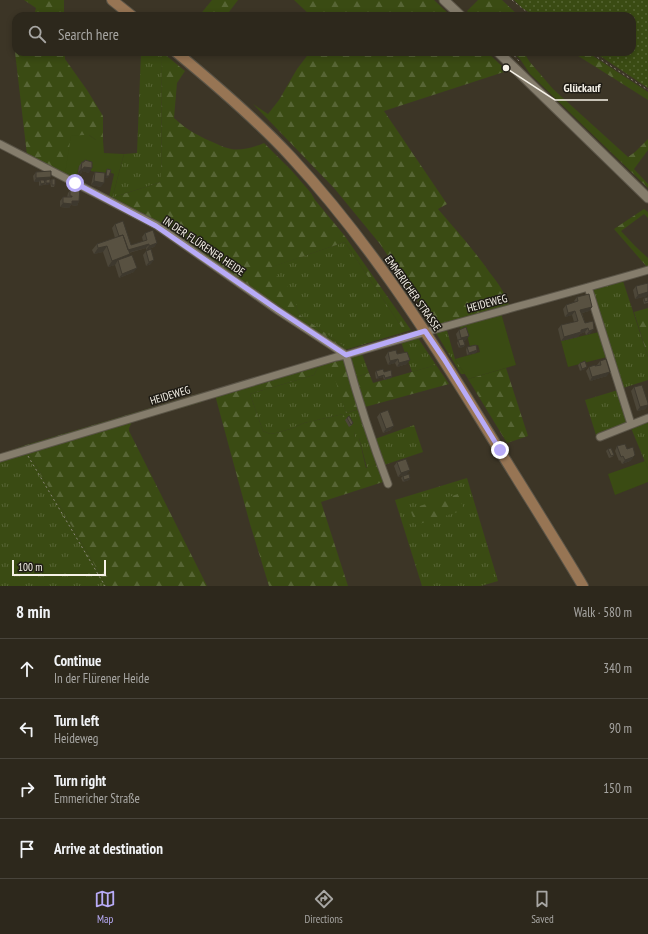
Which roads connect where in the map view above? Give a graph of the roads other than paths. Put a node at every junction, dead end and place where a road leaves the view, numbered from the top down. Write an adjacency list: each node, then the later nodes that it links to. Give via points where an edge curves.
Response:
1 (112, 0): 3 (main road)
2 (444, 0): 4 (street)
3 (127, 12)
4 (457, 12)
5 (181, 56): 11 (main road, EMMERICHER STRASSE, via 291,156 359,237)
6 (502, 56): 8 (street)
7 (0, 144): 12 (street, IN DER FLÜRENER HEIDE, via 156,226)
8 (648, 198)
9 (648, 270): 10 (street, HEIDEWEG)
10 (588, 287): 11 (street, HEIDEWEG); 14 (street)
11 (425, 331): 12 (street, HEIDEWEG); 18 (main road, EMMERICHER STRASSE)
12 (346, 355): 16 (street, HEIDEWEG); 17 (street, via 374,448)
13 (648, 418): 14 (street)
14 (631, 424): 15 (street)
15 (600, 437)
16 (0, 458)
17 (388, 484)
18 (583, 586)

